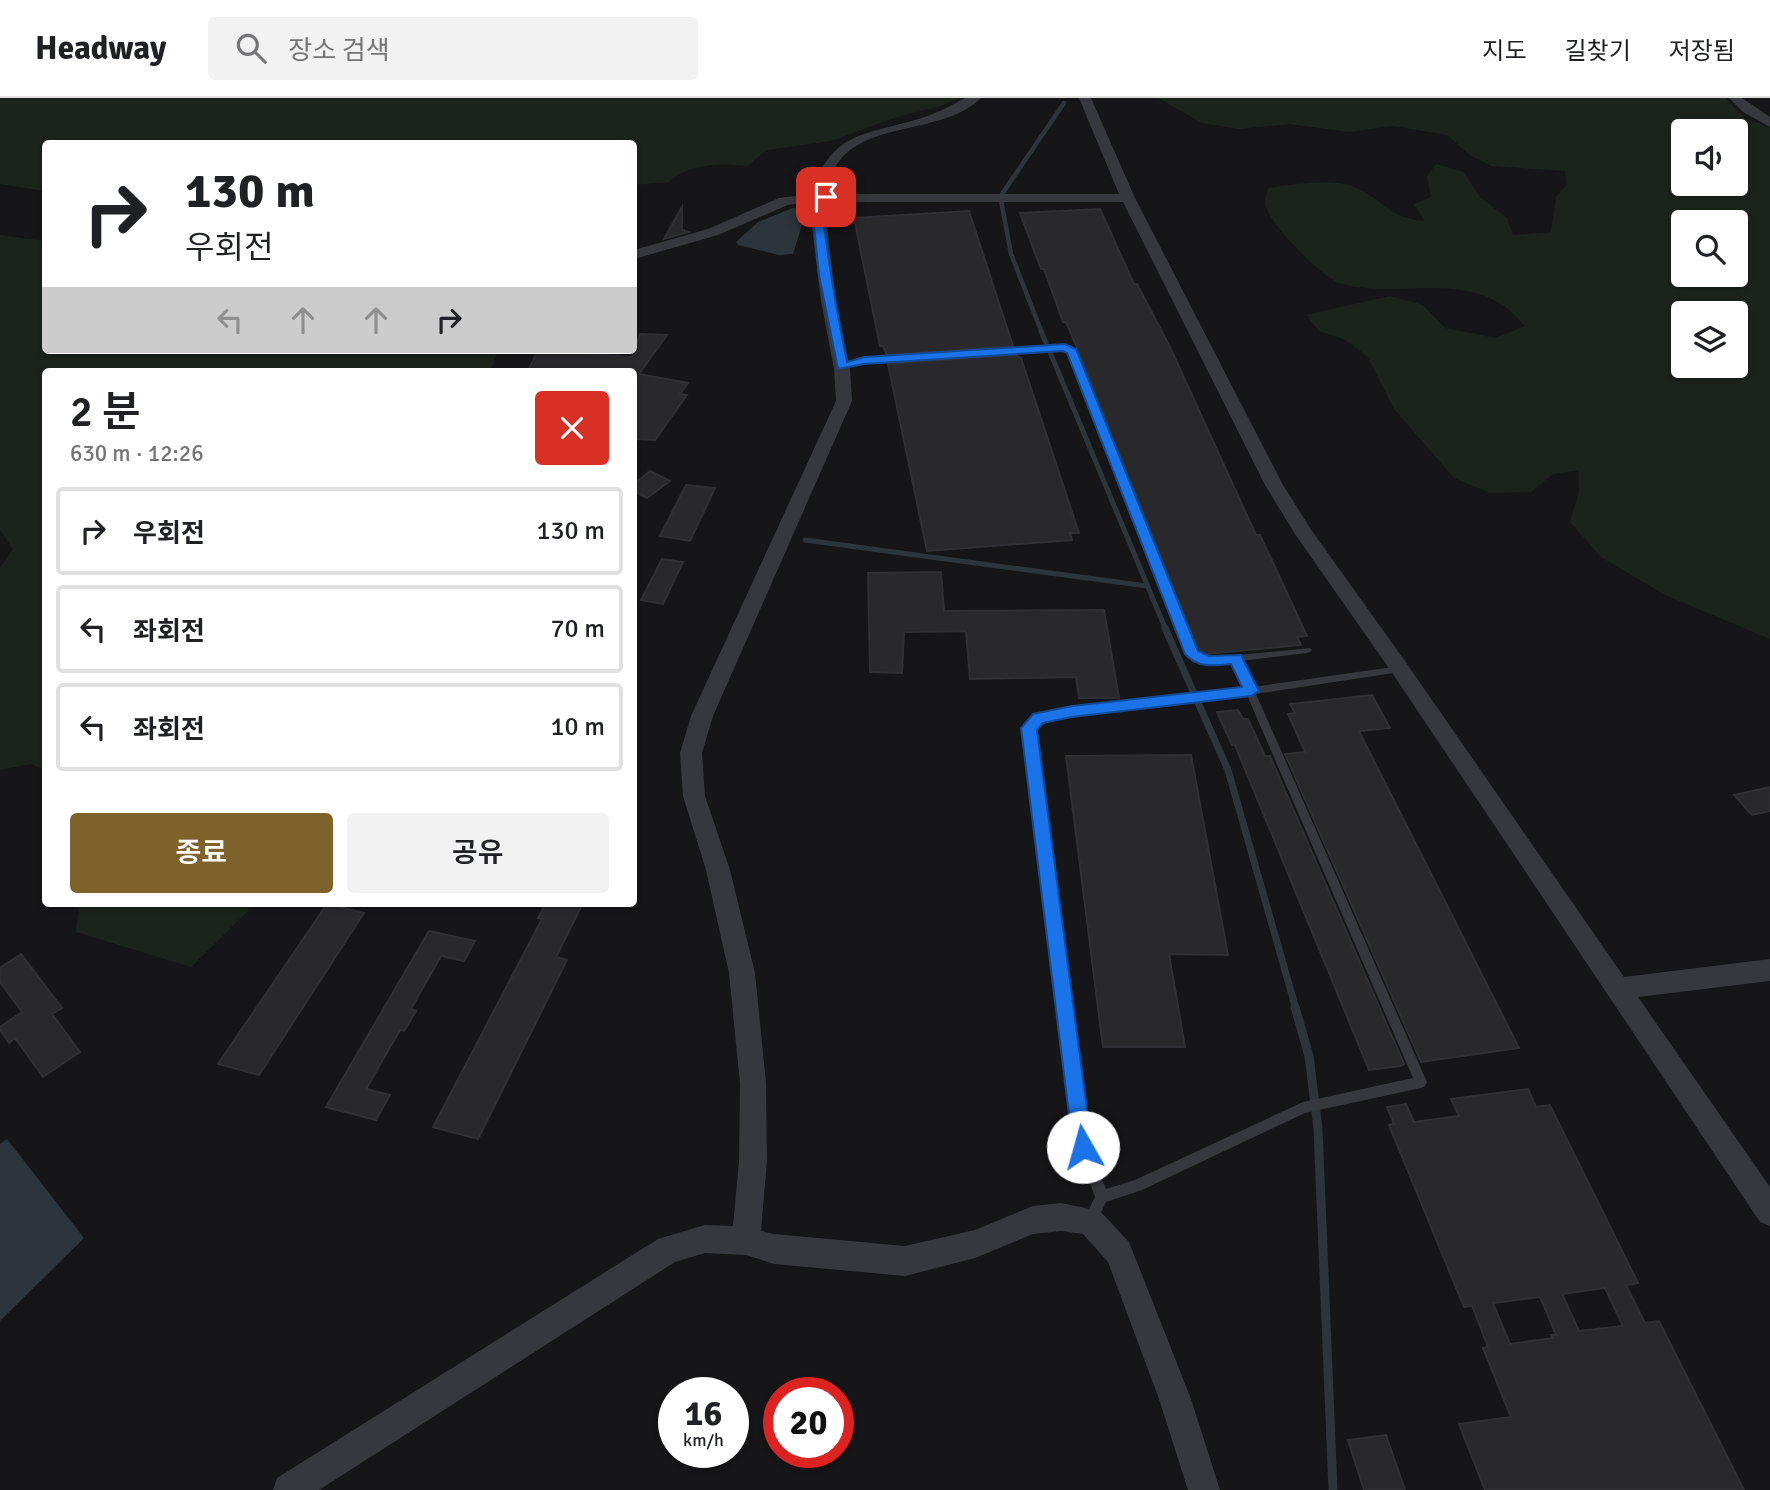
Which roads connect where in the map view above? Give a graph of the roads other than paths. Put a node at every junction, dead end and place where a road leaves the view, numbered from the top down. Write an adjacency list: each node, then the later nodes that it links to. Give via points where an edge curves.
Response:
1 (975, 98): 5 (street, via 941,116 841,148)
2 (1085, 98): 6 (street)
3 (1735, 98): 4 (street)
4 (1770, 122)
5 (816, 197): 6 (street); 7 (street, via 784,201 713,232); 8 (street, via 824,275)
6 (1128, 198): 11 (street, via 1274,485)
7 (637, 254)
8 (842, 366): 10 (lane, via 1065,347 1072,351 1192,654 1207,661); 17 (street, via 844,401 702,716 691,753 694,796 718,870 741,974 753,1083)
9 (1307, 650): 10 (lane)
10 (1236, 659): 12 (lane)
11 (1400, 669): 12 (lane); 14 (street)
12 (1251, 691): 15 (lane, via 1072,712 1038,718 1029,728 1083,1147); 15 (lane, via 1421,1082 1303,1108)
13 (1770, 970): 14 (street)
14 (1616, 989): 16 (street)
15 (1096, 1209): 17 (street, via 1033,1220 975,1244 905,1261 774,1249); 19 (street, via 1119,1252)
16 (1770, 1212)
17 (746, 1241): 18 (street, via 705,1239 668,1249)
18 (289, 1490)
19 (1204, 1490)

